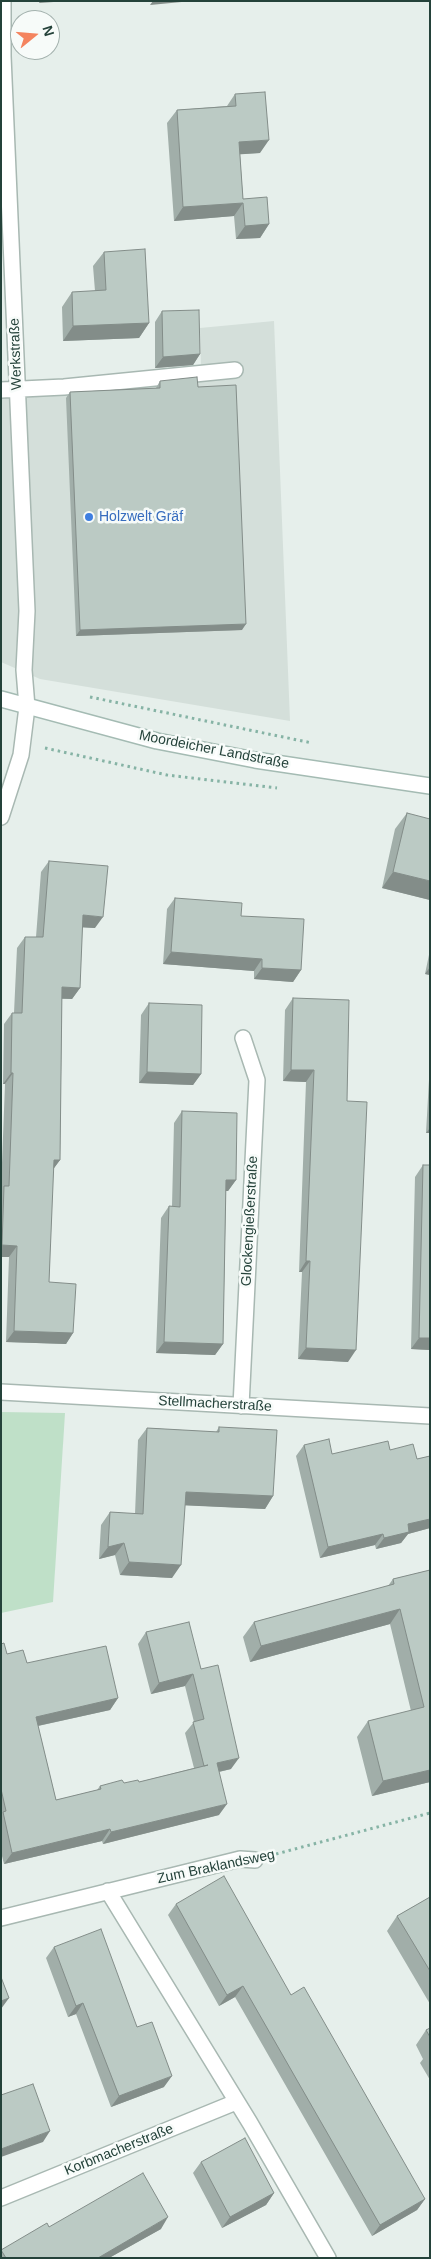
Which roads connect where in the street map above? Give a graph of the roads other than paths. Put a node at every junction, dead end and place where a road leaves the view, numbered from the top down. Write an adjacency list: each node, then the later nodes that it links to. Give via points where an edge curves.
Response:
1 (3, 1): 4 (street, Werkstraße)
2 (235, 370): 4 (street)
3 (1, 390): 4 (street)
4 (18, 391): 6 (street, Werkstraße, via 27,612 24,670)
5 (1, 699): 6 (street, Moordeicher Landstraße)
6 (27, 707): 7 (street, Moordeicher Landstraße, via 157,741 255,760); 8 (street, Werkstraße, via 21,755)
7 (430, 786)
8 (1, 817)
9 (243, 1038): 11 (street, Glockengießerstraße, via 256,1080)
10 (1, 1392): 11 (street, Stellmacherstraße)
11 (242, 1406): 12 (street, Stellmacherstraße)
12 (430, 1416)
13 (255, 1860): 14 (street, Zum Braklandsweg, via 240,1859)
14 (108, 1891): 15 (street, Zum Braklandsweg); 16 (street)
15 (1, 1918)
16 (236, 2102): 17 (street, Korbmacherstraße); 18 (street)
17 (1, 2198)
18 (328, 2258)

